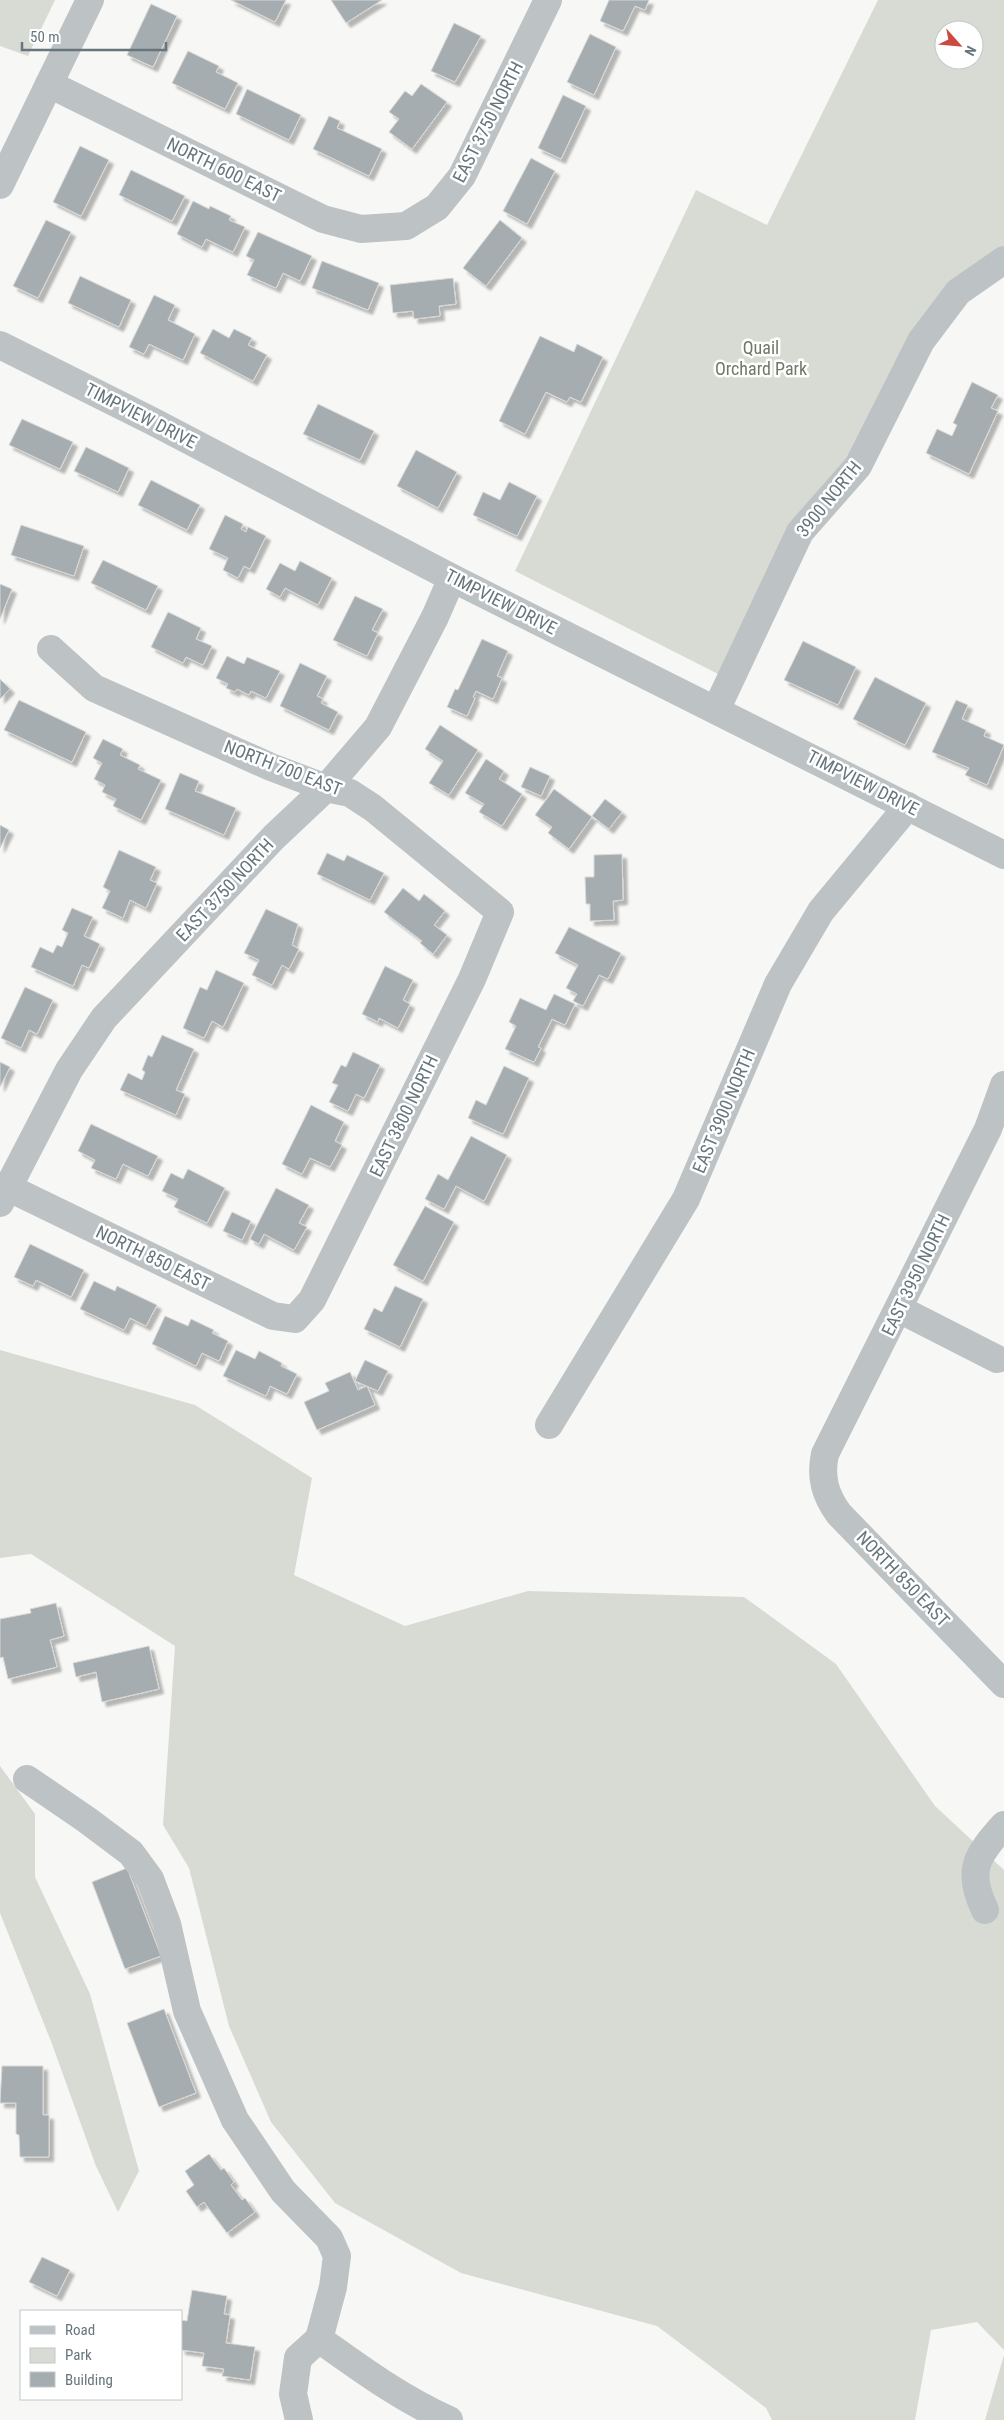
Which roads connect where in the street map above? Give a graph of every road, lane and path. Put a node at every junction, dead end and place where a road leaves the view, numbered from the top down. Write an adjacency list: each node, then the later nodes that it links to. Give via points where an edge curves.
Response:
1 (90, 0): 3 (street)
2 (548, 0): 5 (street, EAST 3750 NORTH, via 462,176 437,207)
3 (49, 84): 4 (street); 5 (street, NORTH 600 EAST, via 323,219 361,229)
4 (0, 186)
5 (406, 226)
6 (1004, 260): 10 (street, 3900 NORTH, via 958,292 921,341 858,466 800,532)
7 (0, 345): 8 (street, TIMPVIEW DRIVE)
8 (452, 578): 10 (street, TIMPVIEW DRIVE); 11 (street, EAST 3750 NORTH, via 378,727)
9 (51, 650): 11 (street, NORTH 700 EAST, via 94,688)
10 (716, 710): 12 (street, TIMPVIEW DRIVE)
11 (326, 788): 14 (street, NORTH 700 EAST, via 350,794 373,808); 16 (street, EAST 3750 NORTH, via 274,837 104,1018 69,1070)
12 (908, 806): 13 (street, TIMPVIEW DRIVE); 20 (street, EAST 3900 NORTH, via 821,912 783,976 686,1198)
13 (1004, 854)
14 (500, 912): 18 (street, EAST 3800 NORTH, via 472,979 317,1291)
15 (1004, 1085): 17 (street, EAST 3950 NORTH, via 988,1129)
16 (4, 1196): 18 (street, NORTH 850 EAST, via 274,1316 295,1319)
17 (899, 1309): 19 (street); 21 (street, EAST 3950 NORTH, via 825,1454)
18 (299, 1314)
19 (997, 1359)
20 (549, 1425)
21 (823, 1464): 22 (street, NORTH 850 EAST, via 828,1497 839,1514)
22 (1004, 1684)
23 (26, 1779): 26 (street, via 131,1853 150,1879 167,1924 187,2011 235,2120 283,2191 329,2238 336,2256)
24 (1004, 1825): 25 (street, via 984,1848 975,1873 975,1890)
25 (985, 1910)
26 (319, 2339): 27 (street, via 298,2358 293,2394); 28 (street, via 422,2408)
27 (299, 2420)
28 (449, 2420)

